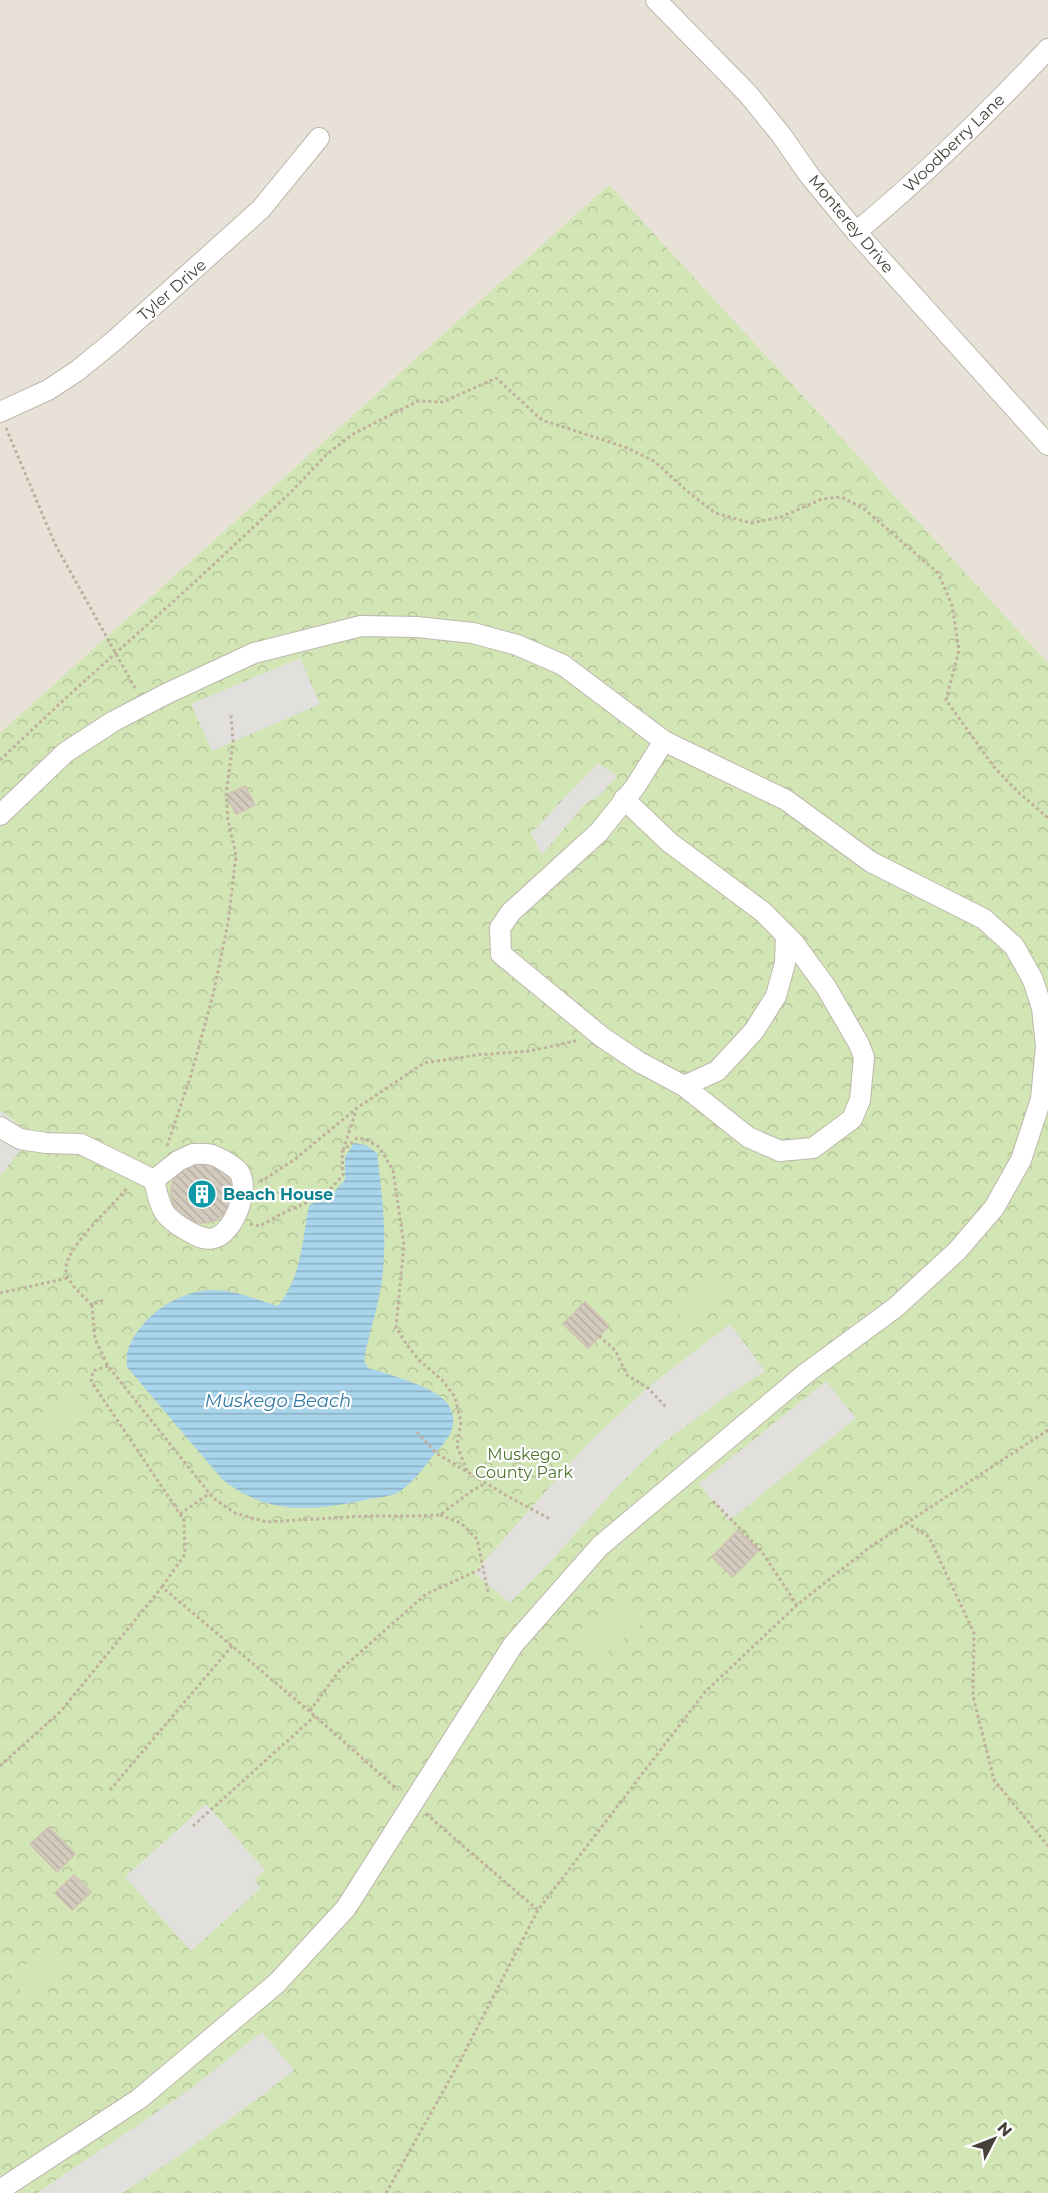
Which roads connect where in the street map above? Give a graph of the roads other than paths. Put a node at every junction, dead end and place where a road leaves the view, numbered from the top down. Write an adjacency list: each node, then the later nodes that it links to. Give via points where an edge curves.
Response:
1 (656, 0): 4 (street, Monterey Drive, via 747,94)
2 (1048, 49): 4 (street, Woodberry Lane, via 941,157)
3 (319, 138): 5 (street, Tyler Drive, via 261,209 115,340 77,371)
4 (856, 232): 6 (street, Monterey Drive)
5 (2, 418)
6 (1048, 445)
7 (664, 741): 8 (street); 9 (street, via 563,665 517,645 473,633 361,626 254,653 144,705 66,753); 14 (street, via 786,800 871,862 984,919 1014,946 1033,980 1042,1008 1046,1046 1041,1099 1022,1160 994,1209 957,1251 896,1307 805,1374 600,1546 513,1645 346,1908 277,1983 139,2099)
8 (624, 799): 10 (street, via 669,842 763,912); 11 (street, via 599,832 511,912 500,928 501,954 602,1037)
9 (0, 815)
10 (786, 935): 11 (street, via 785,963 776,996 754,1031 717,1071); 11 (street, via 826,987 860,1044 864,1057 860,1100 852,1119 813,1148 780,1151 748,1137)
11 (684, 1086)
12 (0, 1127): 13 (street, via 20,1139 81,1144)
13 (147, 1176): 13 (street, via 167,1218 200,1238 224,1234 234,1221 243,1183 239,1172 212,1155 193,1154)
14 (0, 2190)

